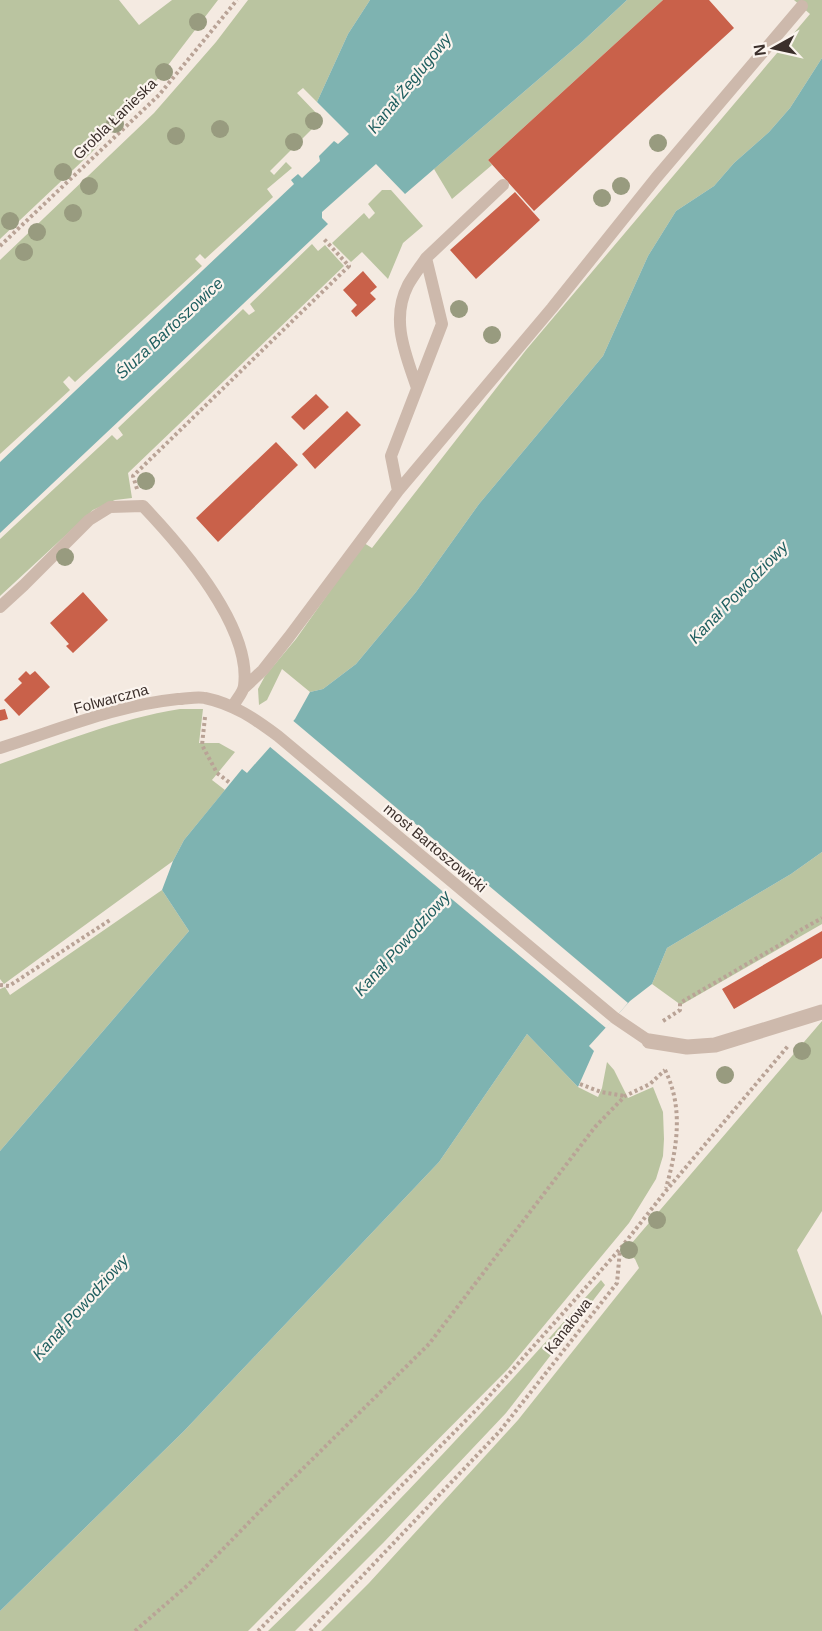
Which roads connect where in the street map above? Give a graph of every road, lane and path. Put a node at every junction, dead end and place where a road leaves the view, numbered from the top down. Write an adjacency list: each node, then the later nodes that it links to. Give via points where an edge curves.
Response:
1 (237, 0): 5 (path, Grobla Łanieska, via 159,95)
2 (802, 6): 8 (lane)
3 (503, 185): 6 (lane)
4 (323, 238): 9 (path, via 349,266 133,476)
5 (0, 246)
6 (426, 258): 7 (lane, via 442,324); 7 (lane, via 407,287 400,314 400,339)
7 (417, 388): 8 (lane, via 391,456)
8 (398, 491): 11 (lane, via 263,670)
9 (142, 506): 10 (lane, via 110,507 89,520); 11 (lane, via 176,541 210,587 232,628 243,660)
10 (0, 607)
11 (244, 688): 12 (lane)
12 (233, 706): 14 (lane, Folwarczna, via 203,697 165,700); 21 (lane, most Bartoszowicki, via 278,736 615,1018)
13 (206, 710): 15 (path, via 202,745 217,773)
14 (0, 748)
15 (230, 783)
16 (822, 918): 19 (path)
17 (110, 920): 18 (path, via 9,986)
18 (0, 985)
19 (680, 1003)
20 (817, 1013): 21 (street, via 715,1045 687,1047); 25 (path)
21 (649, 1041): 22 (path)
22 (665, 1071): 24 (path); 25 (path, via 673,1086 678,1116 675,1156)
23 (580, 1084): 24 (path)
24 (626, 1096): 27 (path, via 558,1173 429,1344 189,1584)
25 (665, 1192): 26 (path)
26 (621, 1249): 28 (path, via 483,1403); 29 (path, Kanałowa, via 617,1283 500,1431)
27 (135, 1631)
28 (258, 1631)
29 (310, 1631)

